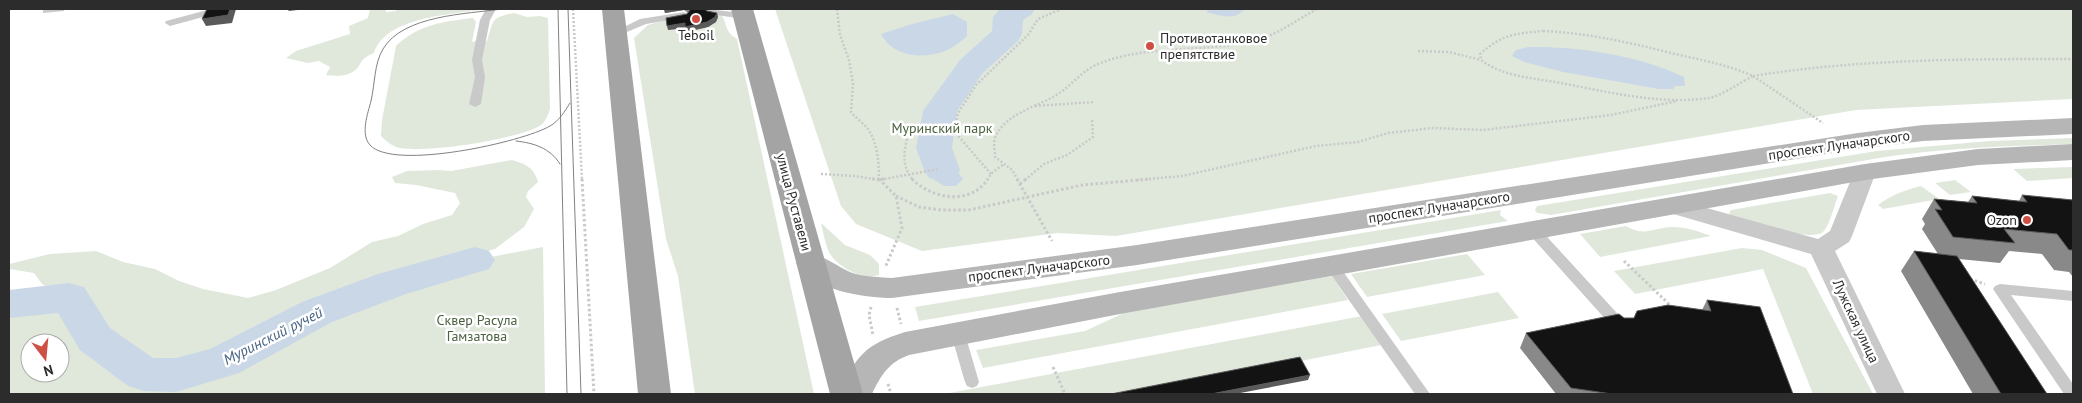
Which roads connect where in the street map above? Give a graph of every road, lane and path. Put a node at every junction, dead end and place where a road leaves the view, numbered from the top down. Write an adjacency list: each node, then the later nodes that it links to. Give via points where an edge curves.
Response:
1 (48, 9): 2 (lane)
2 (60, 9)
3 (221, 9): 13 (lane)
4 (491, 9): 21 (lane, via 485,20 477,60 480,77)
5 (573, 9): 57 (path)
6 (613, 9): 14 (main road)
7 (837, 9): 34 (path, via 853,84 852,112 872,138 879,162)
8 (1061, 9): 32 (path, via 1038,20 1022,41 976,85 958,113 954,131)
9 (1317, 9): 22 (path, via 1258,39 1156,49 1116,57 1096,64 1053,97)
10 (712, 10): 11 (lane)
11 (743, 12): 44 (main road, улица Руставели)
12 (684, 15): 14 (lane, via 663,15)
13 (170, 23)
14 (616, 34): 58 (main road)
15 (1418, 51): 17 (path, via 1449,52)
16 (2073, 59): 18 (path, via 1930,60 1797,69)
17 (1481, 60): 18 (path, via 1480,54 1491,41 1531,31 1557,30 1646,45); 19 (path, via 1490,67 1511,74 1629,96)
18 (1753, 76): 19 (path, via 1711,98); 24 (path)
19 (1682, 100): 38 (path, via 1611,115 1484,130 1433,128 1388,133 1358,142 1316,146 1182,176 1082,185)
20 (1095, 102): 22 (path)
21 (475, 104)
22 (1030, 106): 28 (path, via 1012,117 994,140 995,157)
23 (1092, 118): 35 (path, via 1093,137 1067,155 1044,164)
24 (1823, 124)
25 (2073, 126): 36 (main road, проспект Луначарского, via 1923,133)
26 (908, 135): 33 (path, via 903,155)
27 (2073, 152): 30 (main road, via 1978,157)
28 (1004, 164): 32 (path); 35 (path)
29 (939, 169): 33 (path)
30 (1865, 172): 39 (main road); 42 (street, via 1840,236)
31 (821, 174): 34 (path)
32 (991, 174): 33 (path, via 979,190 960,196 939,196 913,184)
33 (908, 175): 34 (path)
34 (879, 180): 37 (path)
35 (1020, 184): 38 (path)
36 (1512, 195): 40 (main road, via 1513,211); 49 (main road, проспект Луначарского, via 1137,255 892,288)
37 (896, 196): 38 (path, via 919,207 941,210 969,210); 49 (path, via 902,228 894,251)
38 (1028, 198): 41 (path)
39 (1671, 206): 40 (main road); 42 (street)
40 (1533, 230): 45 (main road); 52 (lane)
41 (1052, 241)
42 (1821, 248): 64 (street, Лужская улица)
43 (1624, 261): 50 (path)
44 (811, 263): 49 (main road, проспект Луначарского, via 830,276); 59 (main road, улица Руставели)
45 (1332, 266): 53 (main road); 63 (lane)
46 (1962, 276): 47 (path)
47 (2000, 289): 48 (lane); 65 (lane)
48 (2073, 296)
49 (887, 298): 51 (path); 54 (path, via 868,315)
50 (1671, 306)
51 (901, 325)
52 (1622, 328)
53 (958, 334): 54 (main road, via 905,344); 56 (lane)
54 (879, 356): 60 (main road, via 866,369); 61 (path)
55 (1053, 367): 62 (path)
56 (972, 382)
57 (594, 394)
58 (655, 394)
59 (846, 394)
60 (856, 394)
61 (891, 394)
62 (1064, 394)
63 (1423, 394)
64 (1891, 394)
65 (2072, 394)

